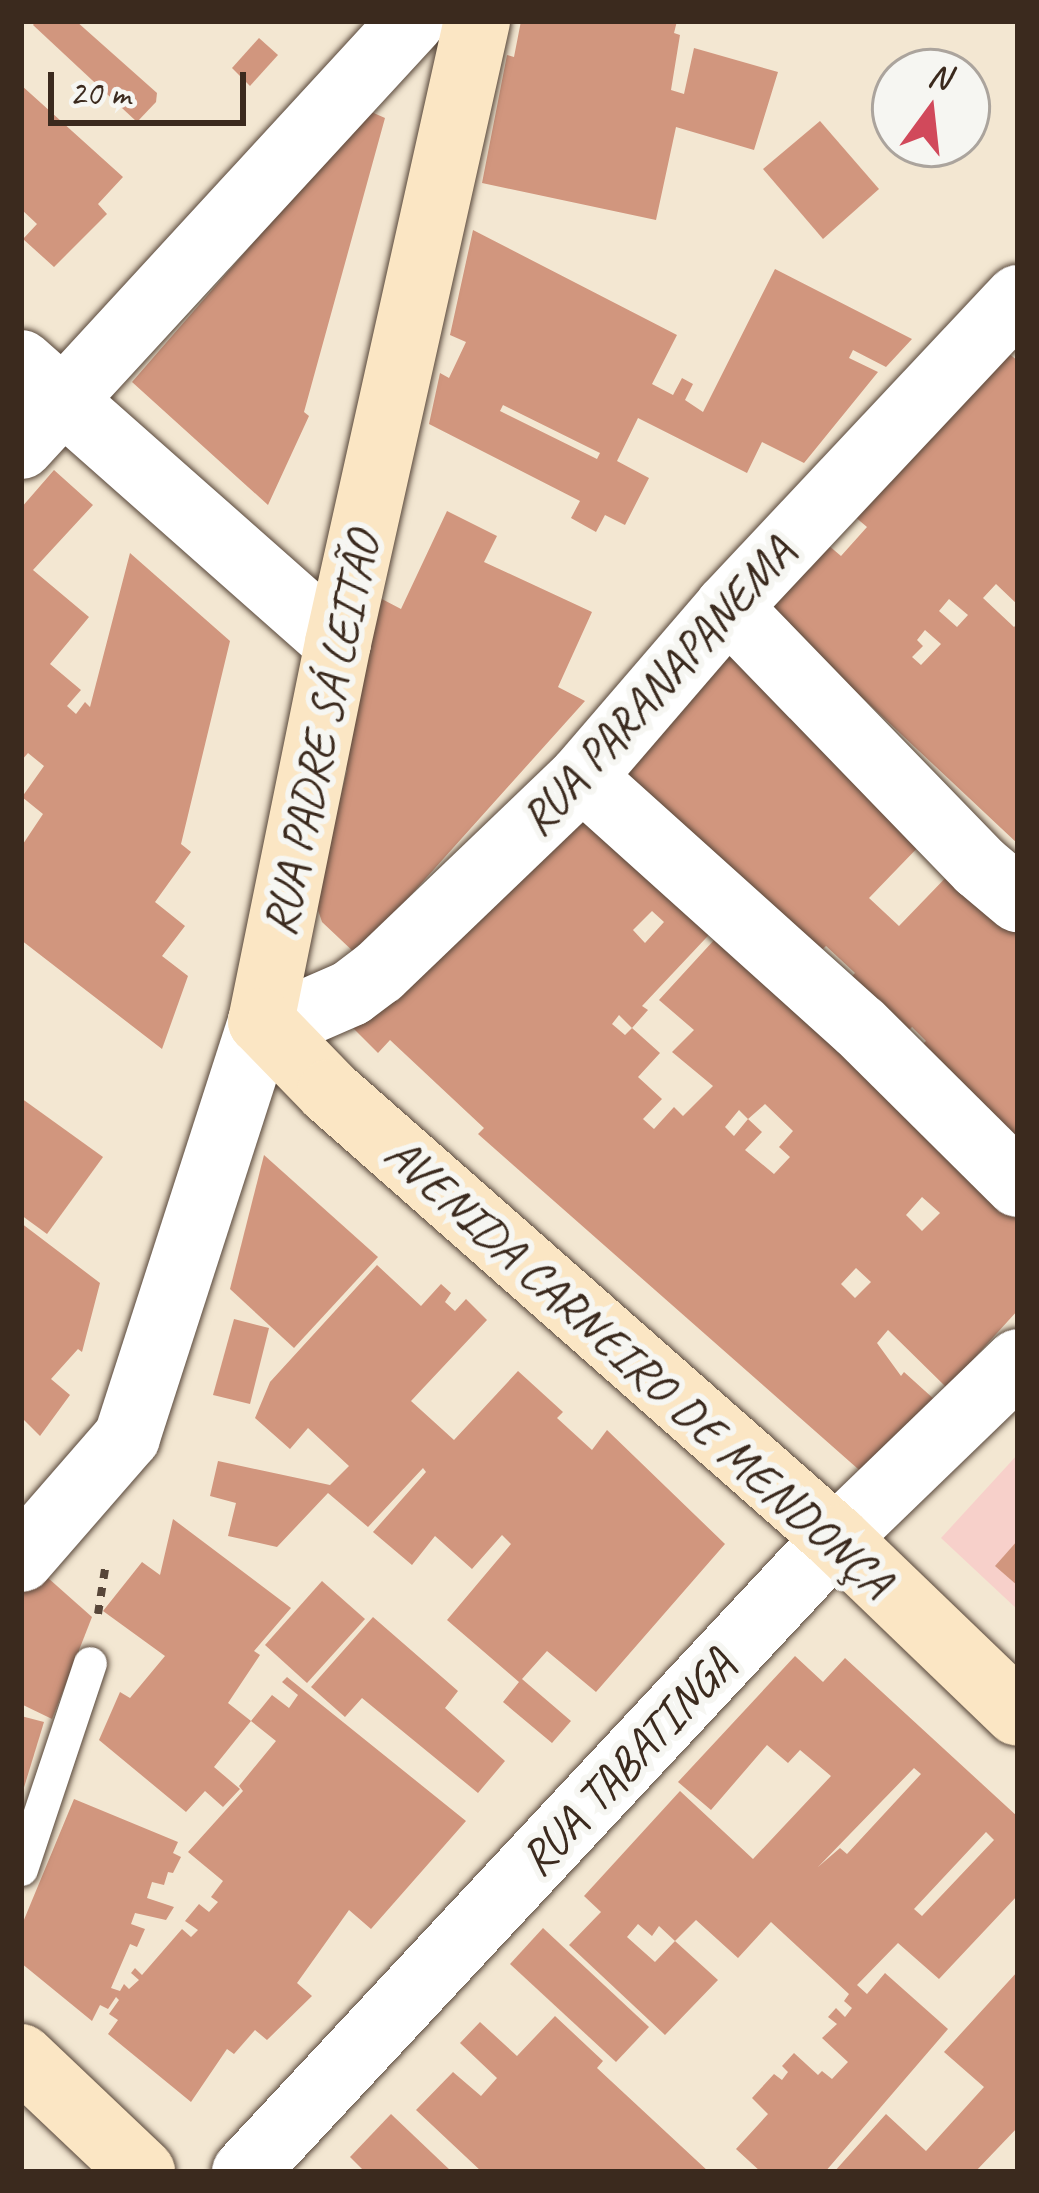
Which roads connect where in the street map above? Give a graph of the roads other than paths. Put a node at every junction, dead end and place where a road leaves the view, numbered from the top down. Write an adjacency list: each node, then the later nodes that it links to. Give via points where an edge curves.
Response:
1 (412, 21): 4 (street)
2 (477, 21): 6 (main road, RUA PADRE SÁ LEITÃO)
3 (1013, 312): 5 (street, RUA PARANAPANEMA)
4 (34, 404): 6 (street)
5 (728, 607): 7 (street, RUA PARANAPANEMA); 8 (street)
6 (338, 643): 9 (main road, RUA PADRE SÁ LEITÃO)
7 (582, 777): 9 (street, RUA PARANAPANEMA, via 379,972 303,1014); 10 (street, via 860,1028)
8 (1018, 899)
9 (261, 1021): 12 (main road, AVENIDA CARNEIRO DE MENDONÇA, via 330,1092); 13 (street, RUA PADRE SÁ LEITÃO, via 127,1437)
10 (1018, 1184)
11 (1018, 1362): 12 (street, RUA TABATINGA)
12 (836, 1538): 15 (main road, AVENIDA CARNEIRO DE MENDONÇA); 19 (street, RUA TABATINGA)
13 (21, 1559)
14 (90, 1663): 16 (lane)
15 (1018, 1713)
16 (21, 1869)
17 (21, 2056): 18 (main road)
18 (142, 2172)
19 (245, 2172)

